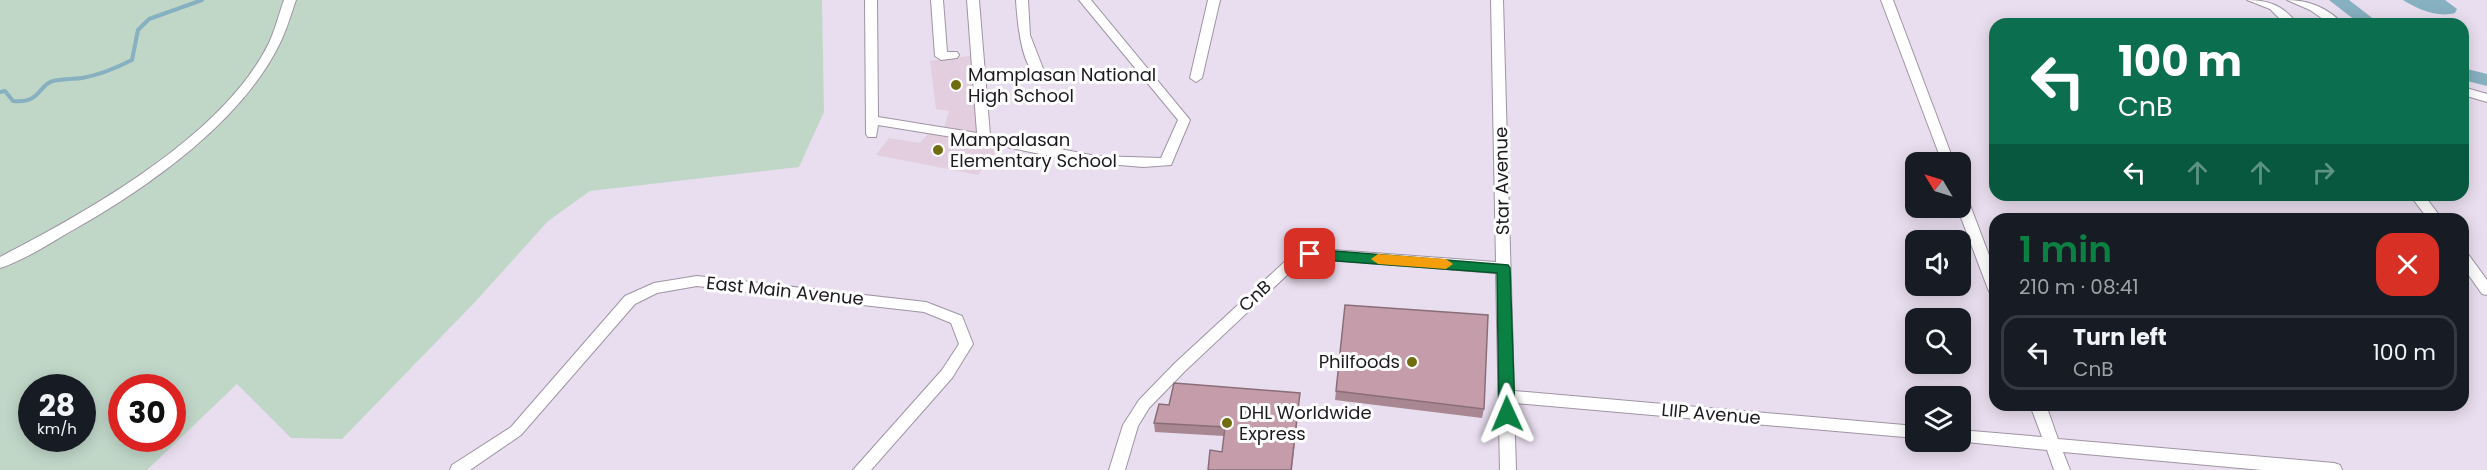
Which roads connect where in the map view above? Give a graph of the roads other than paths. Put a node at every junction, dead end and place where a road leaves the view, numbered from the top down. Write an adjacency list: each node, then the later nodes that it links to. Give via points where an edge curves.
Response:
1 (290, 0): 24 (street, via 281,31 261,65 232,102 198,135 107,203)
2 (871, 0): 19 (street)
3 (937, 0): 14 (street, via 941,56)
4 (973, 0): 21 (street)
5 (1022, 0): 15 (street, via 1024,35)
6 (1085, 0): 21 (street, via 1184,120 1166,162 1077,159)
7 (1214, 0): 16 (street)
8 (1497, 0): 26 (street, Star Avenue)
9 (1887, 0): 22 (street)
10 (2253, 0): 12 (street, via 2274,7)
11 (2293, 0): 13 (street)
12 (2286, 18)
13 (2328, 18)
14 (953, 55)
15 (1038, 71)
16 (1196, 78)
17 (2469, 93): 18 (street)
18 (2487, 98)
19 (873, 120): 20 (street); 21 (street)
20 (872, 134)
21 (984, 138)
22 (1944, 152)
23 (1968, 218): 27 (street)
24 (0, 263)
25 (2469, 265): 28 (street)
26 (1503, 268): 29 (street, Star Avenue); 36 (street, CnB, via 1319,254 1298,257 1144,404 1131,425)
27 (1989, 274)
28 (2487, 290)
29 (1506, 396): 31 (street, LIIP Avenue); 37 (street, Star Avenue)
30 (2040, 411): 33 (street)
31 (1905, 431)
32 (1971, 437): 33 (street)
33 (2053, 445): 38 (street); 39 (street)
34 (458, 470): 35 (street, East Main Avenue, via 516,431 630,300 654,288 697,281 927,307 957,320 966,344 947,374)
35 (861, 470)
36 (1117, 470)
37 (1508, 470)
38 (2062, 470)
39 (2334, 470)

